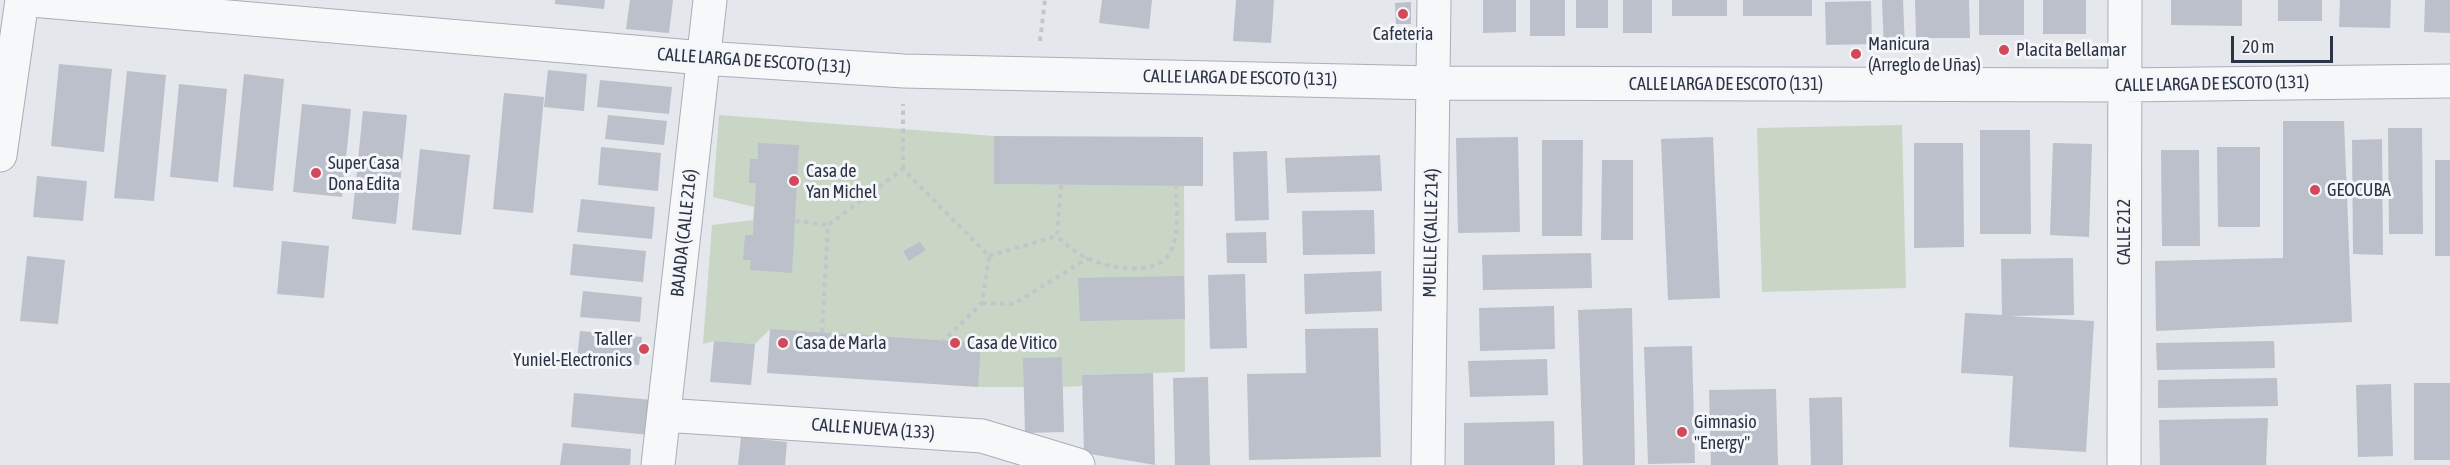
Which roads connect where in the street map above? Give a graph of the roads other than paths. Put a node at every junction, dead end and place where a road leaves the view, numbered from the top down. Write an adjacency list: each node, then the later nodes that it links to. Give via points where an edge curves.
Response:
1 (22, 0): 10 (street)
2 (32, 0): 6 (street, CALLE LARGA DE ESCOTO (131))
3 (710, 0): 6 (street, BAJADA (CALLE 216))
4 (1434, 0): 8 (street, MUELLE (CALLE 214))
5 (2125, 0): 9 (street, CALLE 212)
6 (703, 58): 8 (street, CALLE LARGA DE ESCOTO (131), via 904,71); 11 (street, BAJADA (CALLE 216))
7 (2450, 81): 9 (street, CALLE LARGA DE ESCOTO (131))
8 (1433, 82): 9 (street, CALLE LARGA DE ESCOTO (131)); 14 (street, MUELLE (CALLE 214))
9 (2124, 85): 15 (street, CALLE 212)
10 (0, 155)
11 (664, 415): 12 (street, BAJADA (CALLE 216)); 13 (street, CALLE NUEVA (133), via 982,436)
12 (658, 465)
13 (1078, 465)
14 (1428, 465)
15 (2124, 465)

